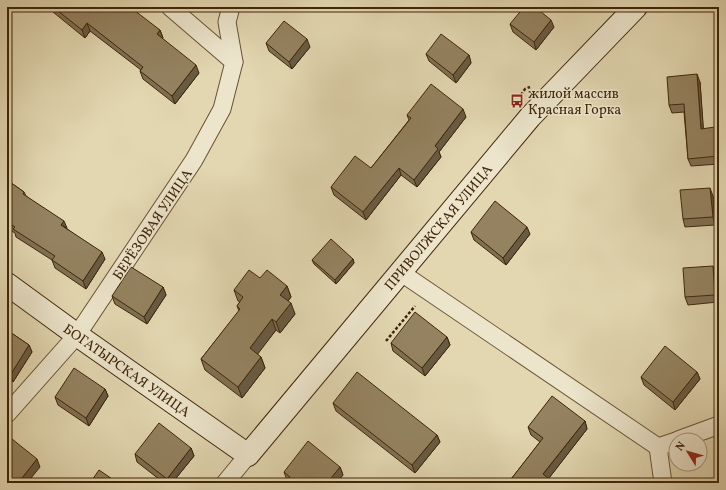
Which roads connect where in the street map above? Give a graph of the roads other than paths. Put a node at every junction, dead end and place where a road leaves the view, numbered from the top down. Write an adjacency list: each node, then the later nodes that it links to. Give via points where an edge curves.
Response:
1 (170, 7): 4 (street)
2 (231, 7): 4 (street, БЕРЁЗОВАЯ УЛИЦА, via 227,22)
3 (636, 7): 5 (main road, ПРИВОЛЖСКАЯ УЛИЦА, via 530,117)
4 (234, 62): 7 (street, БЕРЁЗОВАЯ УЛИЦА, via 222,108 194,160)
5 (400, 272): 12 (street); 13 (main road, ПРИВОЛЖСКАЯ УЛИЦА)
6 (7, 284): 7 (main road, БОГАТЫРСКАЯ УЛИЦА)
7 (77, 335): 8 (street, БЕРЁЗОВАЯ УЛИЦА); 13 (main road, БОГАТЫРСКАЯ УЛИЦА)
8 (7, 414)
9 (719, 425): 10 (street)
10 (699, 432)
11 (668, 444): 12 (street)
12 (658, 448): 15 (street)
13 (248, 455): 14 (street)
14 (225, 483)
15 (662, 483)

